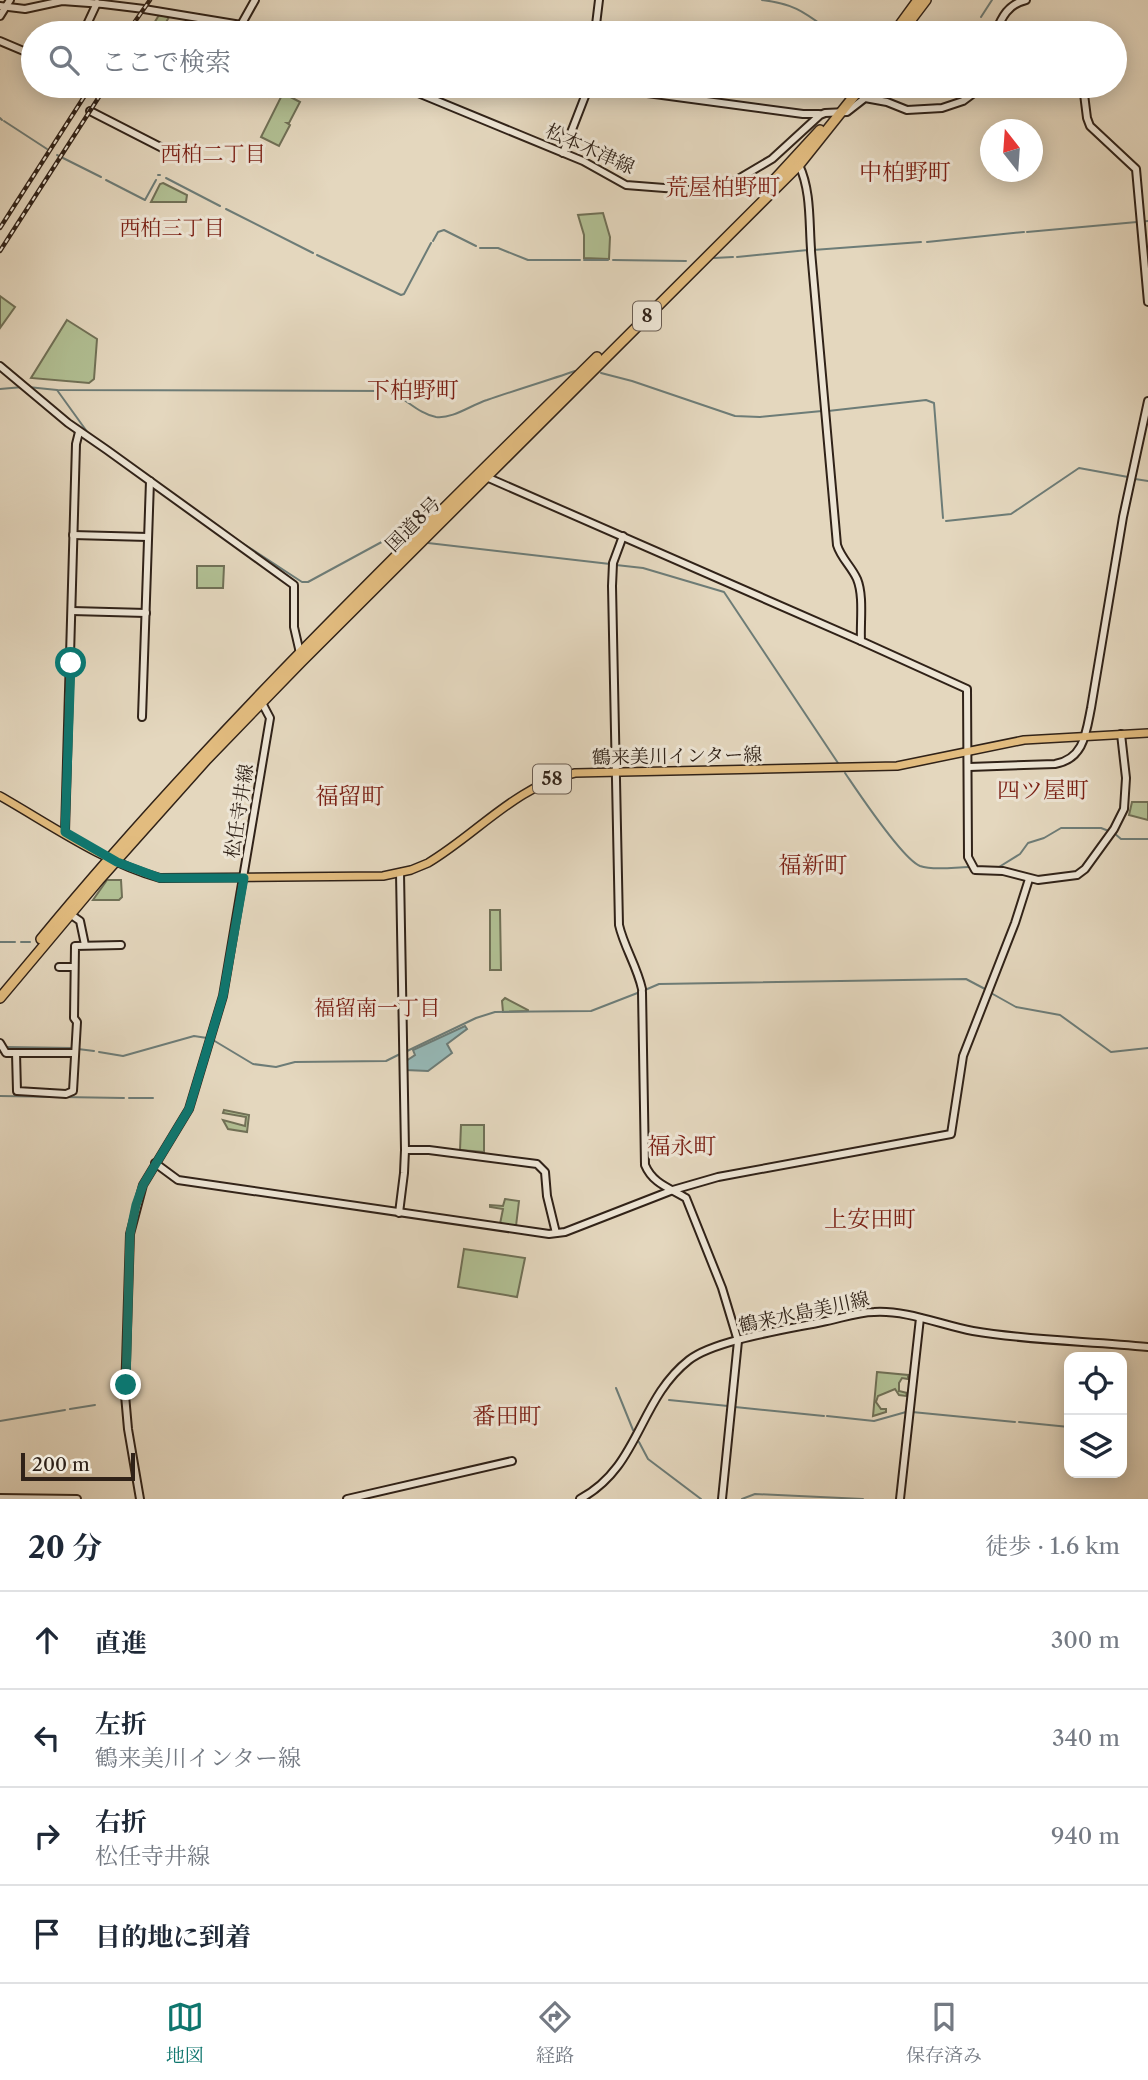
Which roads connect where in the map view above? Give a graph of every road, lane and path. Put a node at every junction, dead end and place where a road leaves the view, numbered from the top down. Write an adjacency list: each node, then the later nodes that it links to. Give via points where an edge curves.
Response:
1 (256, 0): 11 (street)
2 (599, 0): 12 (street)
3 (918, 0): 13 (highway)
4 (926, 0): 14 (highway)
5 (1026, 0): 15 (street, via 1011,5)
6 (98, 2): 7 (street, via 62,1 31,9); 9 (street); 10 (street)
7 (5, 4): 8 (street)
8 (0, 16)
9 (89, 21)
10 (212, 21)
11 (244, 21)
12 (596, 21)
13 (903, 21)
14 (910, 21)
15 (1000, 21)
16 (0, 41): 17 (street)
17 (21, 50)
18 (430, 98): 30 (street, 松本木津線)
19 (585, 98): 30 (street)
20 (684, 98): 27 (street, via 803,114)
21 (846, 98): 27 (highway, 国道8号 / 8)
22 (851, 98): 27 (highway, 国道8号 / 8)
23 (865, 98): 24 (street, via 907,110 953,106); 27 (street, 松本木津線, via 852,109)
24 (968, 98)
25 (1084, 98): 33 (street, via 1090,125 1136,169)
26 (90, 111): 31 (street)
27 (834, 113): 28 (street, 松本木津線); 29 (highway, 国道8号 / 8); 32 (highway, 国道8号 / 8)
28 (811, 125): 29 (street); 30 (street, 松本木津線, via 768,162 728,185 703,191 626,186)
29 (815, 137): 37 (highway, 国道8号 / 8)
30 (564, 153)
31 (174, 154)
32 (799, 165): 37 (highway, 国道8号 / 8); 45 (street, via 806,194 837,545 857,578)
33 (1148, 302)
34 (0, 366): 36 (street)
35 (1148, 401): 51 (street)
36 (79, 432): 38 (street); 39 (street)
37 (482, 475): 40 (street); 42 (highway, 国道8号 / 8)
38 (150, 481): 41 (street); 46 (street, via 294,585 294,627)
39 (74, 535): 41 (street); 43 (street)
40 (623, 536): 45 (street); 54 (street, via 613,565)
41 (148, 537): 44 (street)
42 (411, 547): 46 (highway, 国道8号 / 8); 47 (highway, 国道8号 / 8)
43 (72, 611): 44 (street); 56 (street)
44 (146, 613): 48 (street)
45 (861, 640): 52 (street, via 967,689)
46 (300, 653): 47 (highway, 国道8号 / 8)
47 (260, 699): 57 (highway, 国道8号 / 8); 59 (street, 松任寺井線, via 270,718)
48 (142, 717)
49 (1148, 733): 50 (main road, 鶴来美川インター線 / 58)
50 (1121, 734): 51 (main road, 鶴来美川インター線 / 58); 60 (street, via 1126,793 1112,833 1077,875)
51 (1085, 736): 52 (main road, 鶴来美川インター線 / 58, via 1024,740); 53 (street, via 1070,761)
52 (968, 751): 53 (street); 54 (main road, 鶴来美川インター線 / 58, via 897,766)
53 (969, 766): 60 (street, via 968,858 975,870 1003,871)
54 (615, 772): 58 (main road, 鶴来美川インター線 / 58, via 575,774 545,782 439,857); 73 (street, via 619,925 642,990 645,1165 650,1175)
55 (0, 796): 56 (main road, 鶴来美川インター線 / 58)
56 (65, 832): 57 (main road, 鶴来美川インター線 / 58)
57 (113, 860): 59 (main road, 鶴来美川インター線 / 58, via 160,878); 61 (highway, 国道8号 / 8); 66 (highway, 国道8号 / 8)
58 (400, 873): 59 (main road, 鶴来美川インター線 / 58); 71 (street)
59 (244, 878): 72 (street, 松任寺井線, via 223,996 189,1109)
60 (1029, 879): 73 (street, via 963,1056 951,1134 718,1177)
61 (71, 914): 62 (street, via 80,921); 67 (highway, 国道8号 / 8)
62 (85, 945): 63 (street); 65 (street, via 75,946)
63 (121, 945)
64 (59, 967): 65 (street)
65 (74, 967): 69 (street)
66 (0, 989)
67 (0, 998)
68 (2, 1046): 70 (street, via 6,1053)
69 (75, 1050): 70 (street); 70 (street, via 73,1091 66,1094 17,1091)
70 (16, 1052)
71 (405, 1150): 74 (street); 75 (street, via 537,1164 545,1172)
72 (155, 1163): 74 (street, via 178,1180); 82 (street, 松任寺井線, via 143,1185 130,1234 125,1395)
73 (673, 1190): 75 (street); 77 (street, via 686,1198 701,1232)
74 (398, 1213): 75 (street)
75 (556, 1233)
76 (919, 1318): 77 (street, 鶴来水島美川線, via 875,1311); 78 (street, 鶴来水島美川線, via 972,1331); 86 (street)
77 (738, 1340): 84 (street, 鶴来水島美川線, via 693,1357 671,1375 620,1466); 85 (street)
78 (1148, 1347)
79 (512, 1461): 83 (street)
80 (0, 1498): 81 (street)
81 (77, 1499)
82 (140, 1499)
83 (347, 1499)
84 (580, 1499)
85 (722, 1499)
86 (900, 1499)

